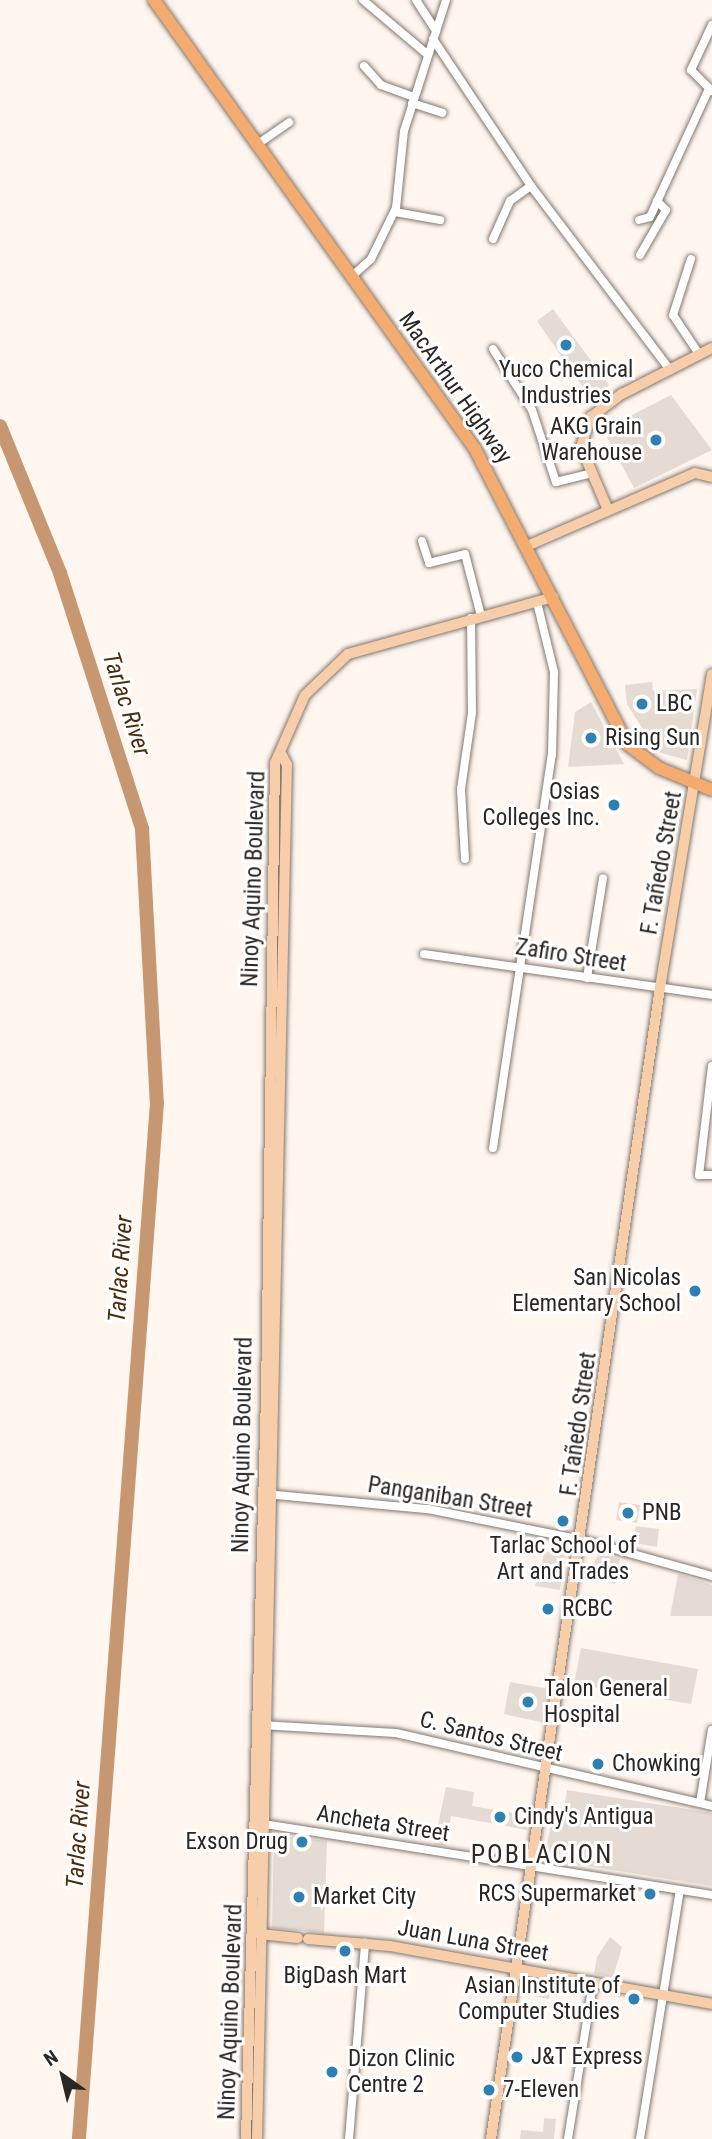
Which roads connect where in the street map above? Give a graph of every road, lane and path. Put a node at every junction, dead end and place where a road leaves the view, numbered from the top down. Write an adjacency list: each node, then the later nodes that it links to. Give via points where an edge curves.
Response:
1 (155, 0): 13 (highway, MacArthur Highway)
2 (363, 0): 7 (street)
3 (416, 0): 6 (street)
4 (446, 0): 6 (street)
5 (712, 25): 9 (street, via 691,70)
6 (434, 35): 7 (street); 14 (street)
7 (428, 55): 10 (street)
8 (364, 66): 10 (street, via 381,85)
9 (710, 90): 15 (street)
10 (413, 100): 11 (street); 16 (street, via 399,152)
11 (442, 113)
12 (289, 122): 13 (street)
13 (258, 144): 22 (highway, MacArthur Highway)
14 (531, 186): 19 (street, via 510,201); 26 (street)
15 (657, 201): 18 (street, via 650,218); 20 (street, via 666,210)
16 (395, 212): 17 (street); 22 (street, via 371,259)
17 (440, 220)
18 (639, 220)
19 (493, 239)
20 (640, 255)
21 (691, 259): 25 (street, via 673,315)
22 (351, 277): 31 (highway, MacArthur Highway, via 475,449)
23 (712, 348): 25 (main road)
24 (493, 349): 27 (street, via 532,410 556,482)
25 (699, 354): 26 (main road)
26 (670, 370): 27 (main road, via 591,417 581,440)
27 (591, 473): 29 (main road)
28 (712, 477): 29 (main road, via 695,474)
29 (608, 510): 31 (main road)
30 (422, 541): 34 (street, via 429,563 465,554)
31 (527, 546): 32 (highway, MacArthur Highway)
32 (553, 597): 33 (main road, Ninoy Aquino Boulevard); 36 (highway, MacArthur Highway, via 630,748 659,768)
33 (537, 602): 34 (main road, Ninoy Aquino Boulevard); 41 (street, via 551,650 554,723)
34 (476, 617): 38 (street, via 472,713 461,789); 48 (main road, Ninoy Aquino Boulevard, via 348,654 305,695 275,770)
35 (712, 674): 36 (main road, F. Tañedo Street)
36 (695, 783): 37 (highway, MacArthur Highway); 43 (main road, F. Tañedo Street)
37 (712, 790)
38 (465, 859)
39 (603, 878): 42 (street)
40 (424, 954): 41 (street, Zafiro Street)
41 (521, 968): 42 (street, Zafiro Street); 46 (street)
42 (587, 978): 43 (street, Zafiro Street)
43 (660, 988): 44 (street, Zafiro Street); 49 (main road, F. Tañedo Street)
44 (712, 995)
45 (712, 1066): 47 (street, via 700,1176)
46 (493, 1148)
47 (712, 1175)
48 (266, 1494): 49 (street, Panganiban Street, via 428,1509); 51 (main road, Ninoy Aquino Boulevard)
49 (582, 1540): 50 (street, Panganiban Street); 53 (main road, F. Tañedo Street)
50 (712, 1576)
51 (263, 1726): 53 (street, C. Santos Street, via 397,1733); 56 (main road, Ninoy Aquino Boulevard)
52 (712, 1730): 54 (street)
53 (545, 1770): 54 (street, C. Santos Street); 57 (main road, F. Tañedo Street)
54 (700, 1803): 55 (street, C. Santos Street)
55 (712, 1806)
56 (260, 1823): 57 (street, Ancheta Street); 60 (main road, Ninoy Aquino Boulevard)
57 (532, 1866): 58 (street, Ancheta Street); 62 (main road, F. Tañedo Street)
58 (680, 1890): 59 (street, Ancheta Street); 64 (street)
59 (712, 1895)
60 (258, 1934): 61 (main road, Juan Luna Street); 66 (main road, Ninoy Aquino Boulevard); 67 (main road, Ninoy Aquino Boulevard)
61 (365, 1943): 62 (main road, Juan Luna Street); 68 (street)
62 (516, 1968): 63 (main road, Juan Luna Street); 69 (main road, F. Tañedo Street)
63 (593, 1983): 64 (main road, Juan Luna Street); 70 (street)
64 (661, 1996): 65 (main road, Juan Luna Street); 71 (street)
65 (712, 2004)
66 (246, 2139)
67 (257, 2139)
68 (349, 2139)
69 (491, 2139)
70 (568, 2139)
71 (640, 2139)

